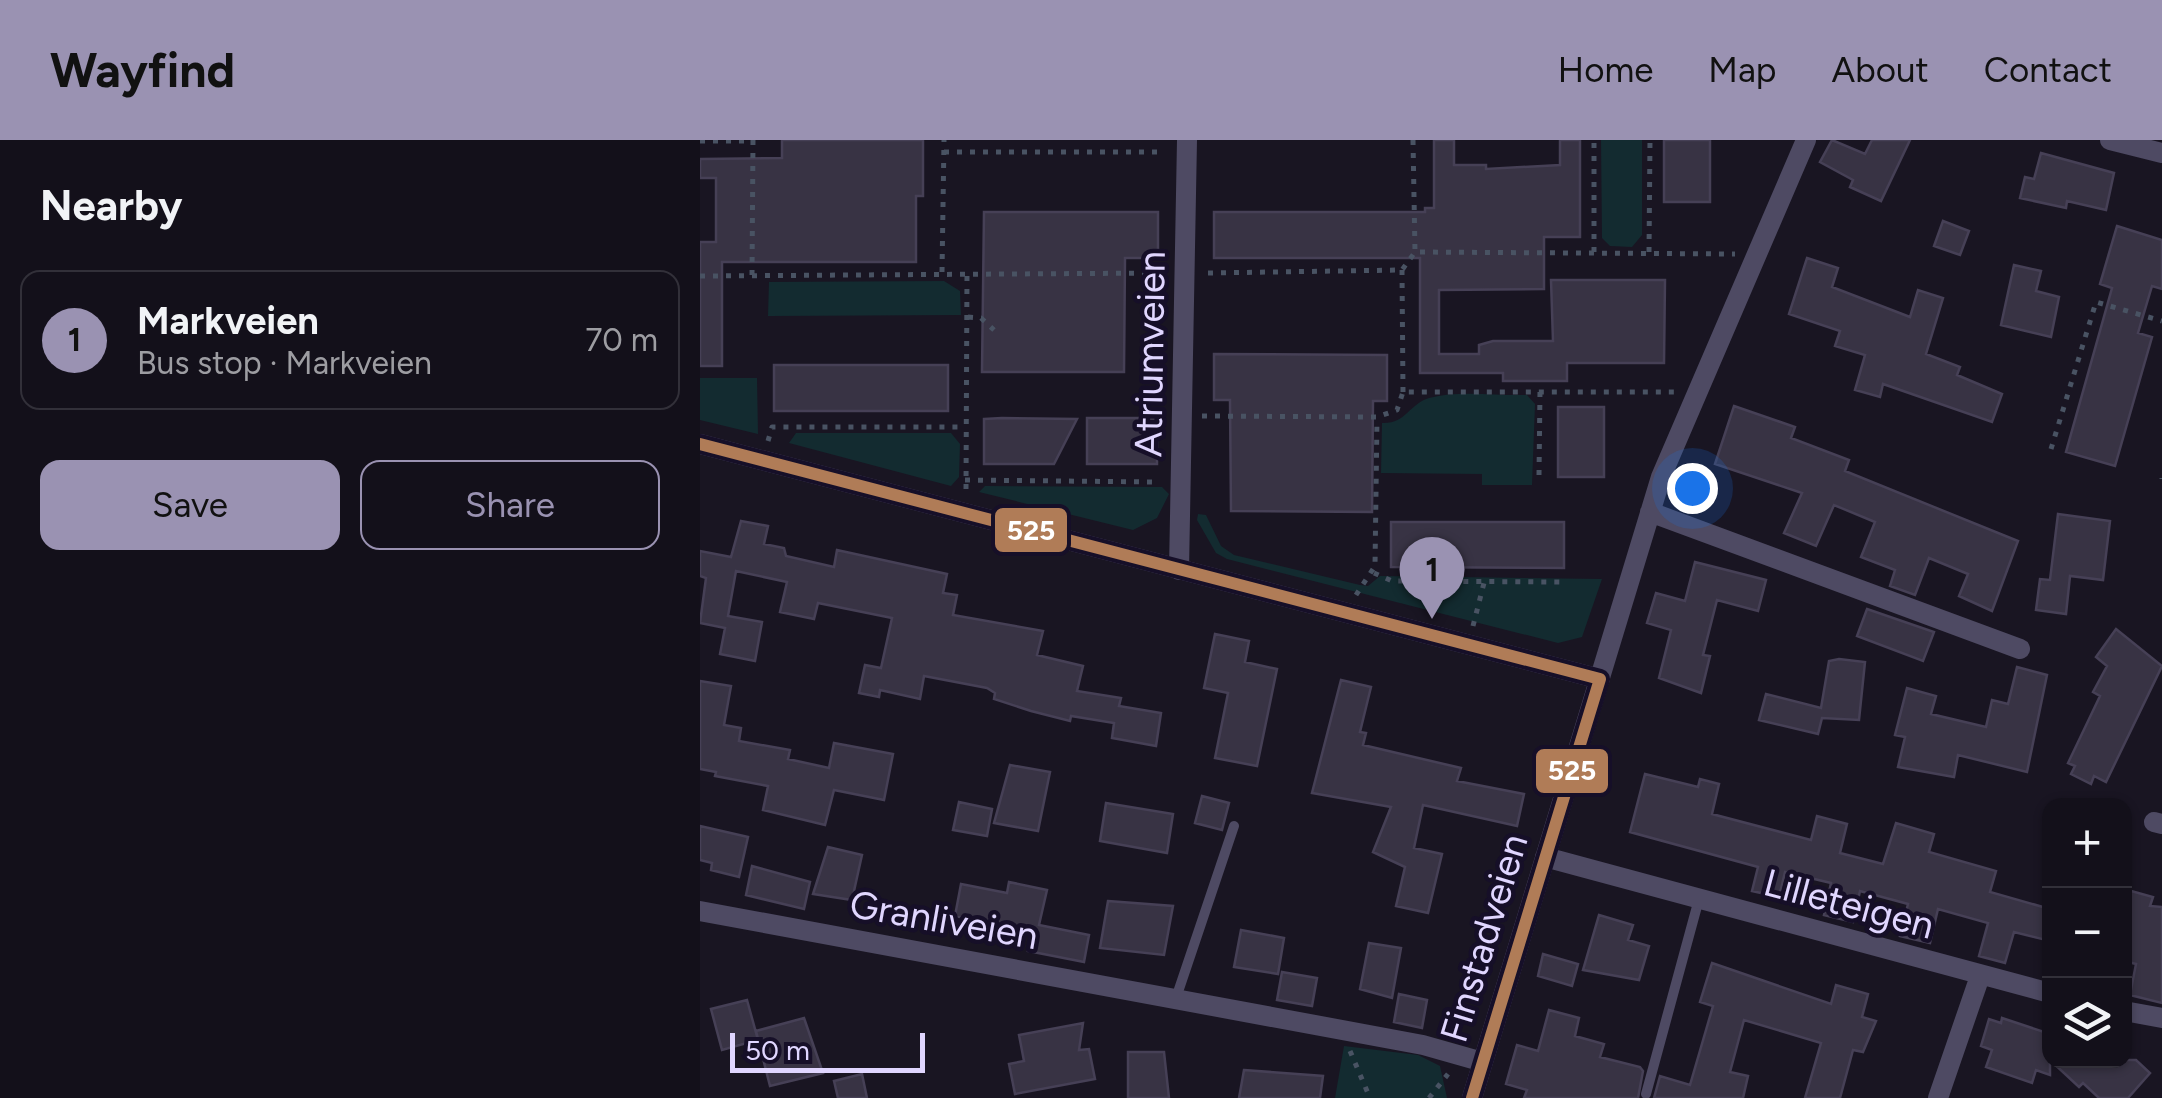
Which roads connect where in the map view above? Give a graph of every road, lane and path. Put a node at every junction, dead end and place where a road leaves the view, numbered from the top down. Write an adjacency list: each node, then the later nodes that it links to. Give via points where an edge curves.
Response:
1 (714, 140): 2 (path); 9 (path)
2 (753, 140): 22 (path)
3 (944, 140): 11 (path)
4 (1414, 140): 13 (path)
5 (1594, 140): 14 (path)
6 (1650, 140): 15 (path)
7 (1806, 140): 16 (street, Finstadveien)
8 (2110, 140): 12 (street)
9 (700, 141)
10 (1187, 146): 11 (path); 20 (street, Atriumveien)
11 (944, 152): 18 (path)
12 (2162, 154)
13 (1415, 252): 14 (path); 17 (path)
14 (1594, 253): 15 (path)
15 (1649, 253): 16 (path)
16 (1754, 259): 28 (street, Finstadveien)
17 (1402, 270): 20 (path); 27 (path)
18 (942, 272): 19 (path); 22 (path)
19 (967, 272): 20 (path); 23 (path)
20 (1186, 273): 29 (street, Atriumveien)
21 (700, 276): 22 (path)
22 (752, 276)
23 (968, 317): 25 (path); 31 (path)
24 (2162, 321): 33 (path, via 2096,302)
25 (994, 330)
26 (1540, 391): 27 (path); 28 (path); 35 (path)
27 (1404, 392): 30 (path, via 1397,410)
28 (1693, 396): 39 (street, Finstadveien)
29 (1184, 416): 30 (path); 37 (street, Atriumveien)
30 (1376, 417): 41 (path)
31 (965, 427): 34 (path, via 772,427); 36 (path)
32 (700, 444): 34 (street)
33 (2051, 449)
34 (764, 461): 38 (street)
35 (1539, 475)
36 (965, 480): 37 (path); 38 (path)
37 (1183, 482): 40 (street, Atriumveien)
38 (960, 512): 40 (street)
39 (1650, 512): 46 (street); 47 (street, Finstadveien)
40 (1179, 570): 47 (street)
41 (1374, 574): 42 (path, via 1392,581); 44 (path)
42 (1484, 582): 43 (path); 45 (path)
43 (1562, 582)
44 (1356, 598)
45 (1473, 629)
46 (2020, 648)
47 (1600, 679): 49 (street, Finstadveien)
48 (1234, 826): 54 (lane)
49 (1545, 857): 50 (street, Lilleteigen); 58 (street, Finstadveien)
50 (1699, 899): 52 (street, Lilleteigen); 60 (lane)
51 (700, 911): 54 (street, Granliveien)
52 (1980, 976): 53 (street, Lilleteigen); 64 (street)
53 (2042, 992)
54 (1176, 998): 57 (street, Granliveien)
55 (2132, 1012): 56 (street)
56 (2162, 1018)
57 (1349, 1032): 58 (street, Granliveien); 61 (path, via 1350,1056)
58 (1482, 1062): 63 (street, Finstadveien)
59 (1448, 1074): 62 (path)
60 (1646, 1094)
61 (1370, 1098)
62 (1428, 1098)
63 (1472, 1098)
64 (1938, 1098)

